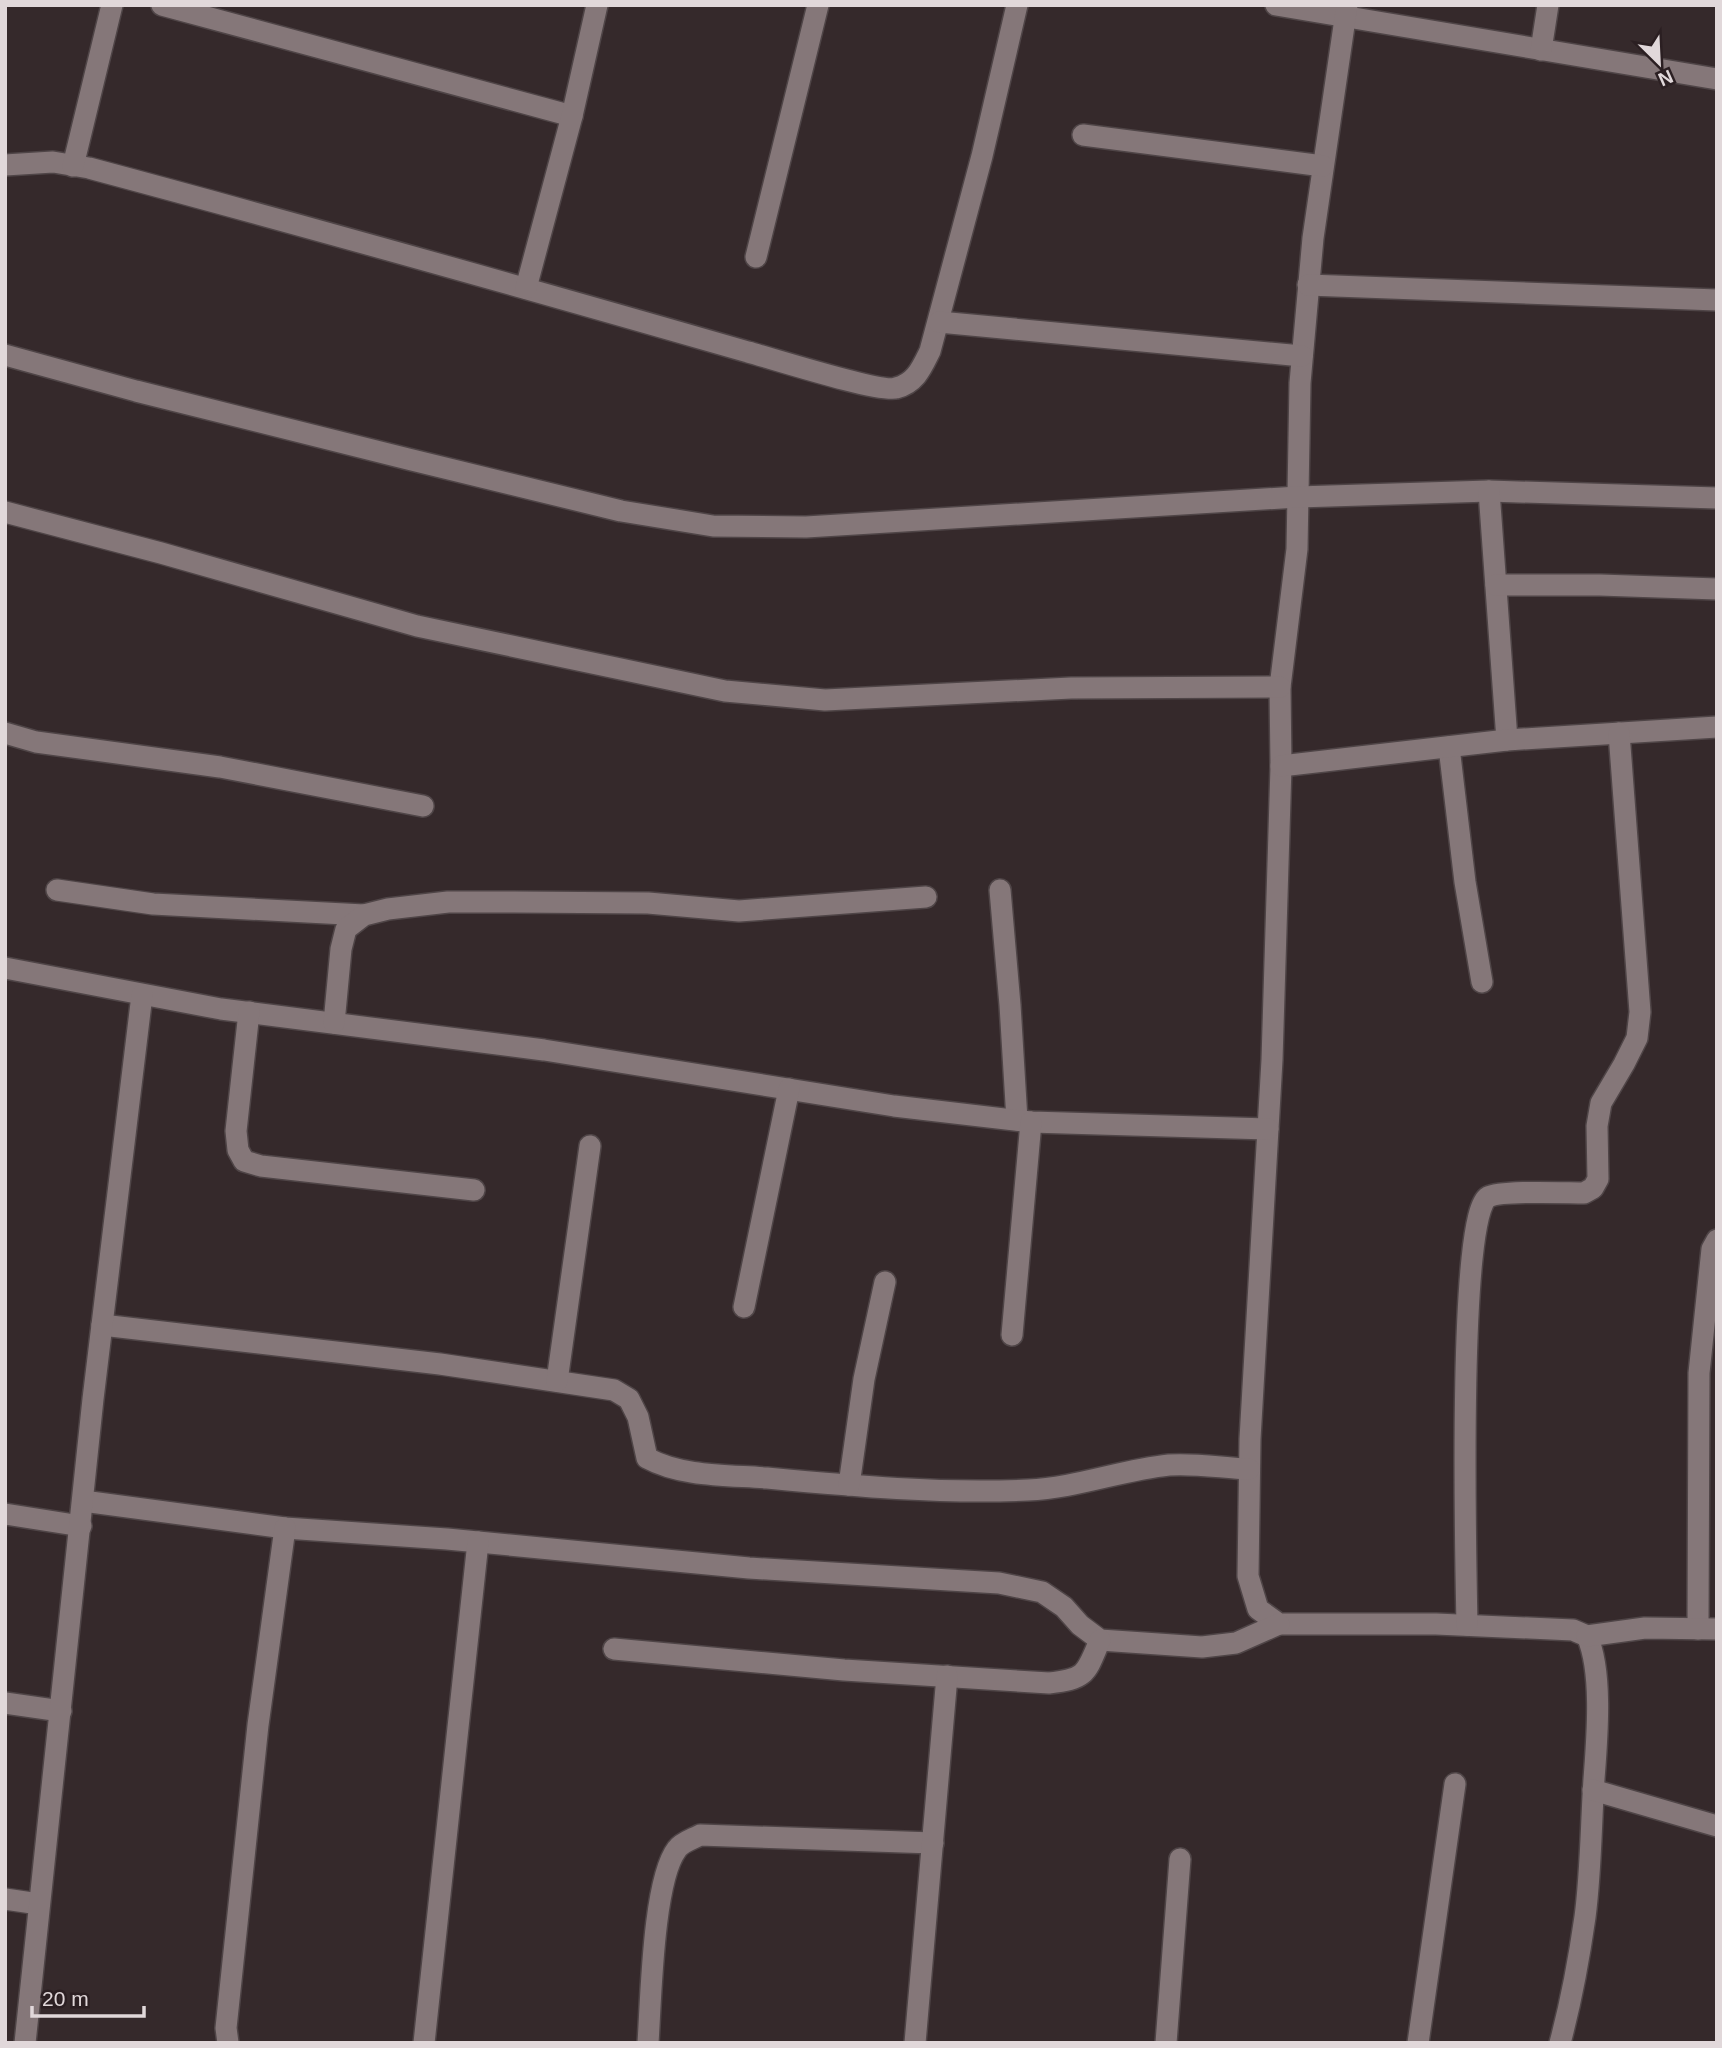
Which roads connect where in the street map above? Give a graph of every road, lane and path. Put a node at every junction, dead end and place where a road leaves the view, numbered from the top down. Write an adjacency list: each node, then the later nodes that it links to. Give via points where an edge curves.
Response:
1 (112, 5): 14 (street)
2 (162, 5): 11 (street)
3 (597, 5): 11 (street)
4 (818, 5): 16 (street)
5 (1017, 5): 20 (street)
6 (1276, 5): 8 (street)
7 (1548, 5): 9 (street)
8 (1346, 11): 9 (street); 15 (street)
9 (1541, 50): 10 (street)
10 (1717, 79)
11 (572, 116): 18 (street)
12 (1083, 135): 15 (street)
13 (5, 165): 14 (street, via 53,162)
14 (73, 166): 18 (street)
15 (1323, 166): 17 (street)
16 (756, 257)
17 (1308, 285): 19 (street); 22 (street)
18 (526, 288): 20 (street, via 895,389 918,376)
19 (1717, 300)
20 (939, 322): 22 (street)
21 (5, 355): 24 (street, via 421,463 621,511 713,526 872,524)
22 (1302, 356): 24 (street)
23 (1489, 491): 24 (street); 25 (street); 27 (street)
24 (1298, 497): 29 (street, via 1297,549)
25 (1717, 498)
26 (5, 512): 29 (street, via 417,626 725,691 825,700 1071,688)
27 (1496, 585): 28 (street); 33 (street)
28 (1717, 589)
29 (1280, 687): 35 (street)
30 (1717, 727): 32 (street)
31 (5, 733): 36 (street)
32 (1619, 733): 33 (street); 65 (street, via 1640,1013 1637,1038 1601,1103 1598,1179 1593,1188 1503,1194 1488,1197 1480,1206 1468,1324)
33 (1507, 740): 34 (street)
34 (1449, 747): 35 (street); 42 (street)
35 (1281, 766): 48 (street)
36 (423, 806)
37 (57, 890): 40 (street, via 153,904)
38 (1000, 890): 47 (street)
39 (926, 897): 40 (street, via 738,911 648,903 448,902)
40 (364, 915): 45 (street, via 346,929)
41 (5, 968): 43 (street)
42 (1482, 982)
43 (142, 995): 44 (street); 54 (street)
44 (249, 1013): 45 (street); 50 (street, via 236,1131 244,1161)
45 (334, 1023): 46 (street)
46 (789, 1089): 47 (street); 53 (street)
47 (1024, 1121): 48 (street); 55 (street)
48 (1268, 1129): 57 (street)
49 (590, 1146): 56 (street)
50 (474, 1190)
51 (1717, 1240): 66 (street, via 1712,1249 1699,1373)
52 (885, 1282): 58 (street, via 864,1379)
53 (744, 1307)
54 (102, 1325): 56 (street); 59 (street)
55 (1012, 1335)
56 (557, 1381): 58 (street, via 614,1390 629,1399 647,1458 665,1468)
57 (1249, 1469): 58 (street, via 1171,1465 1028,1490); 64 (street, via 1248,1576 1258,1609)
58 (849, 1485)
59 (83, 1501): 61 (street); 62 (street)
60 (5, 1514): 61 (street)
61 (81, 1527): 72 (street)
62 (285, 1528): 63 (street); 81 (street, via 258,1725)
63 (478, 1542): 68 (street, via 749,1568 999,1583 1042,1592); 82 (street)
64 (1279, 1624): 65 (street); 68 (street, via 1236,1643 1202,1647)
65 (1467, 1625): 67 (street, via 1573,1630)
66 (1707, 1629): 67 (street, via 1645,1628)
67 (1587, 1636): 74 (street, via 1594,1650 1596,1677)
68 (1100, 1640): 70 (street, via 1087,1670 1073,1681)
69 (614, 1649): 70 (street)
70 (947, 1676): 76 (street)
71 (5, 1703): 72 (street)
72 (61, 1711): 79 (street)
73 (1455, 1784): 86 (street)
74 (1593, 1790): 75 (street); 87 (street, via 1585,1916)
75 (1717, 1825)
76 (933, 1843): 83 (street, via 700,1835 678,1846 666,1867 659,1902); 84 (street)
77 (1180, 1859): 85 (street)
78 (5, 1899): 79 (street)
79 (39, 1904): 80 (street)
80 (25, 2043)
81 (228, 2043)
82 (424, 2043)
83 (648, 2043)
84 (915, 2043)
85 (1166, 2043)
86 (1418, 2043)
87 (1560, 2043)

